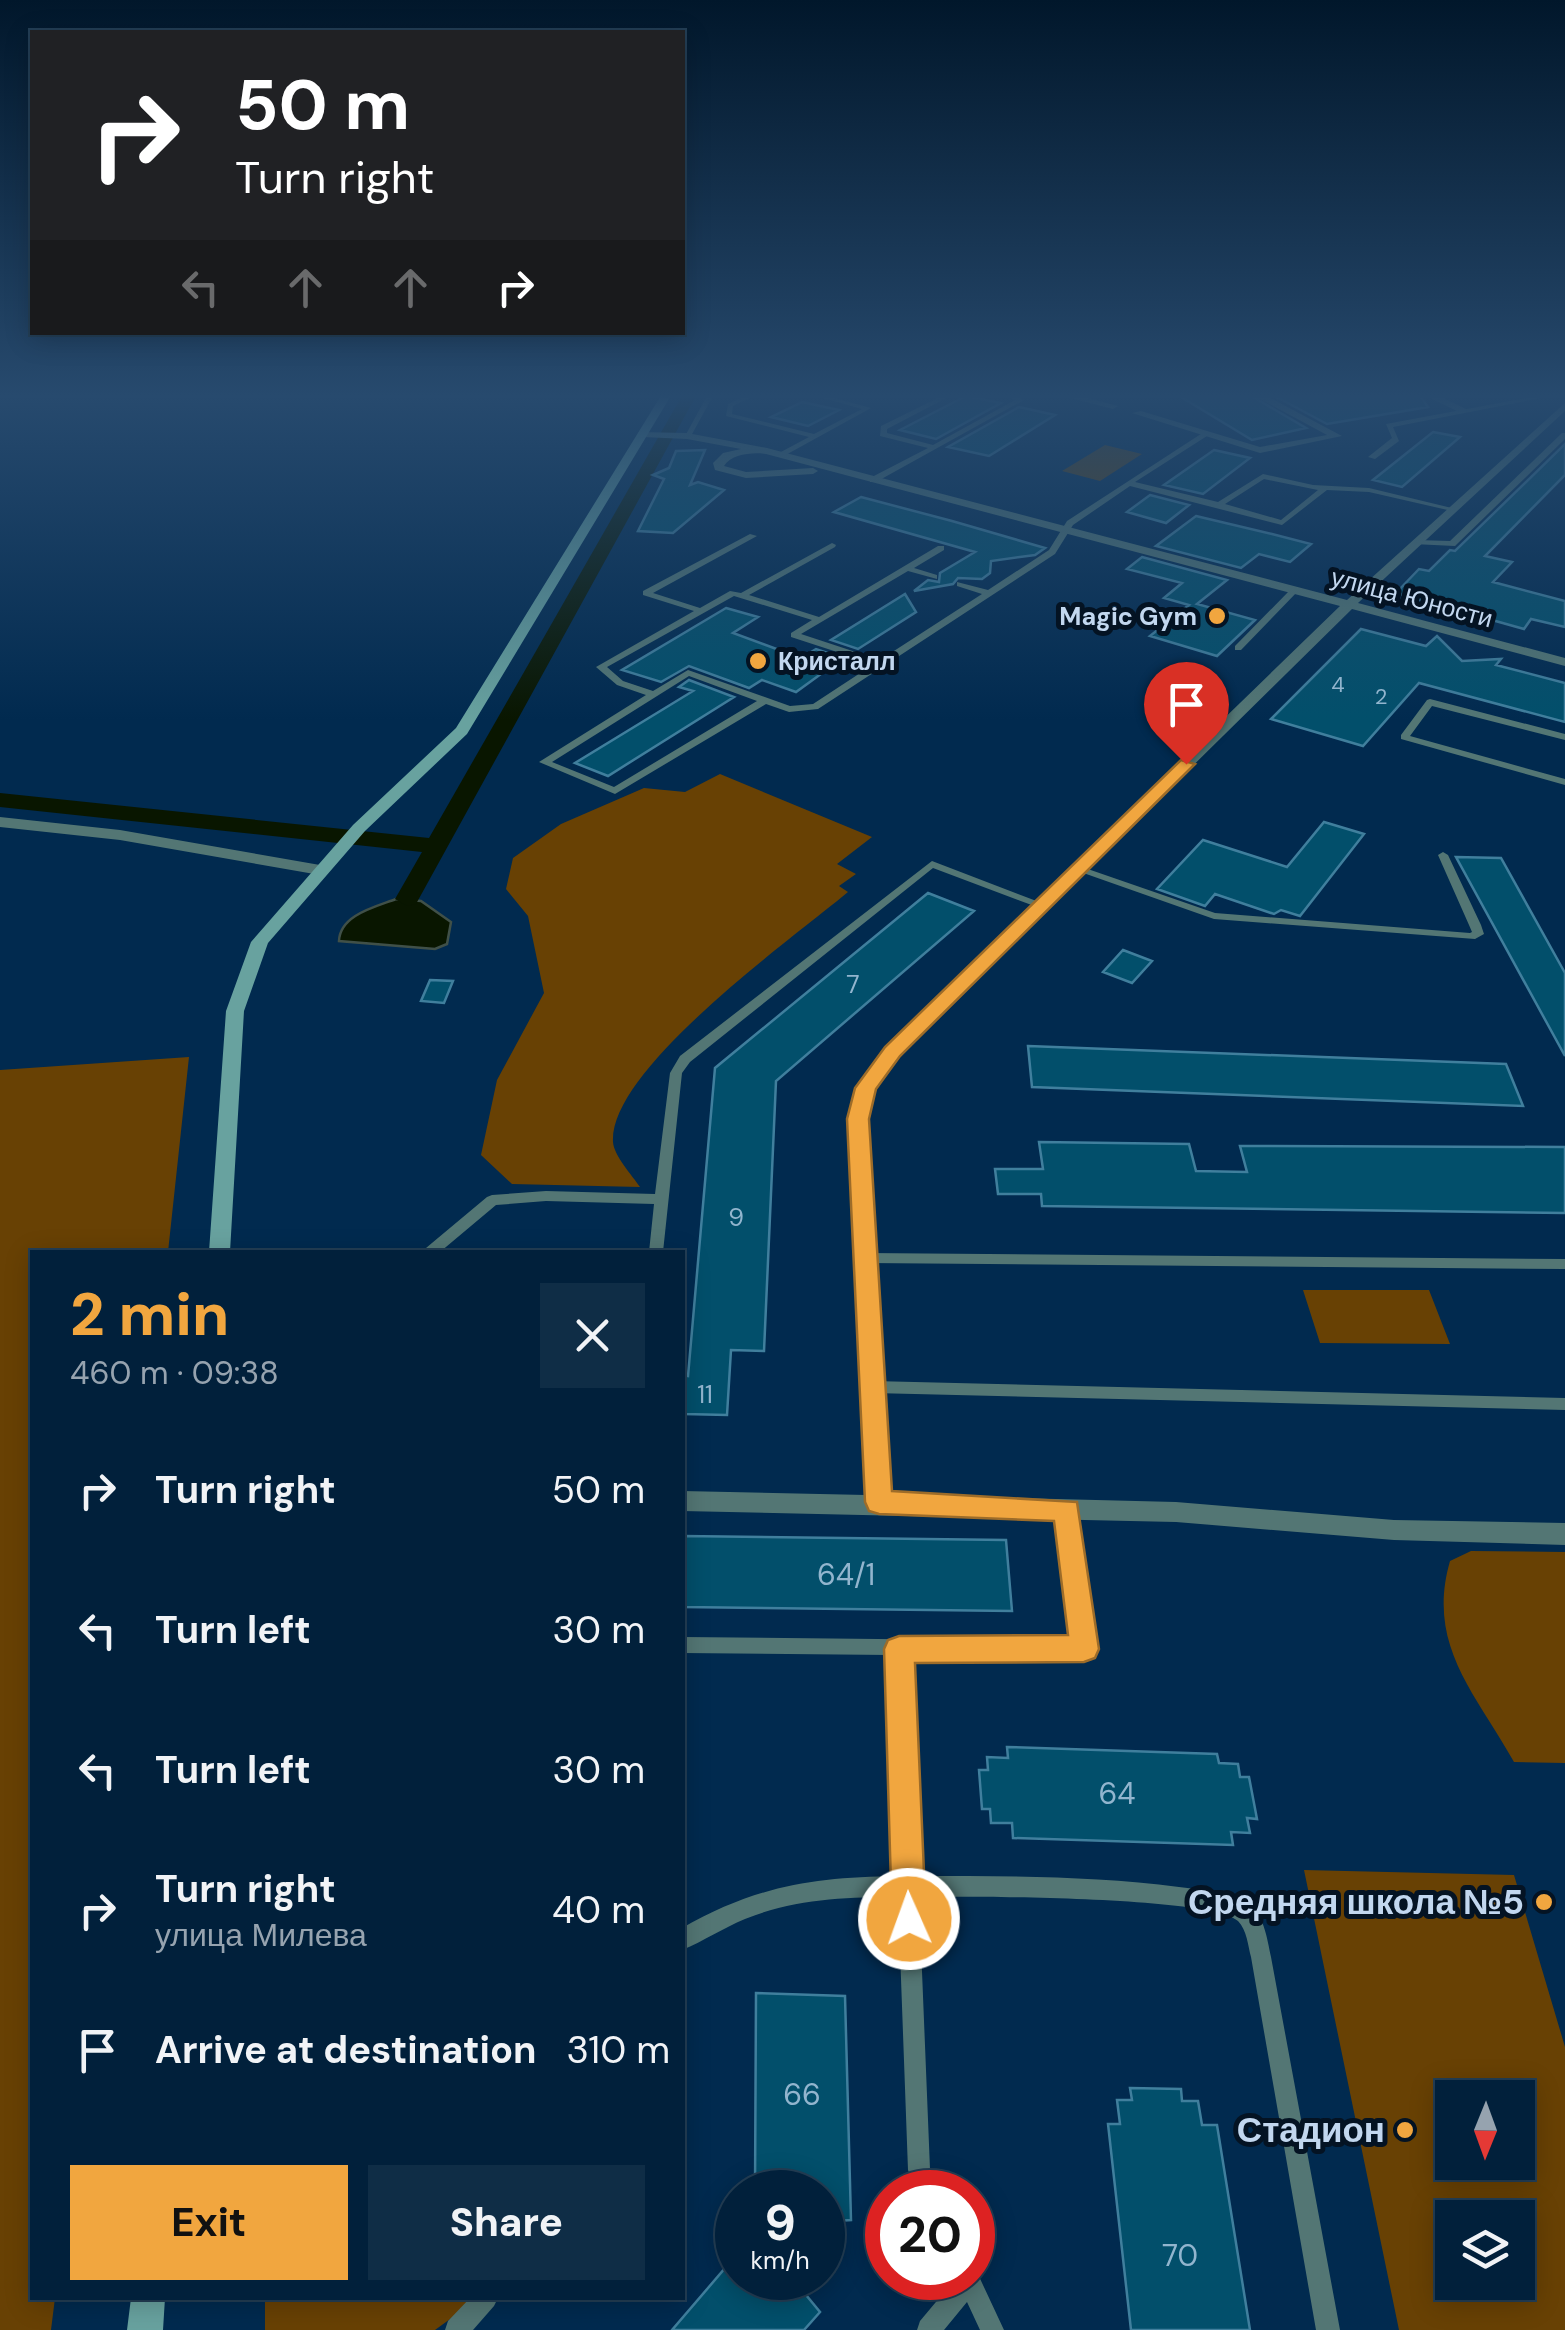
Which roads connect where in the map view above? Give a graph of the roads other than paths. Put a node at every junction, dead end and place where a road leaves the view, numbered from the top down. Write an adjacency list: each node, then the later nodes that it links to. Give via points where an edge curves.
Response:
1 (603, 503): 36 (street, via 462,731)
2 (960, 503): 12 (street, улица Юности)
3 (1099, 503): 12 (lane)
4 (1210, 503): 10 (lane)
5 (1222, 503): 10 (lane)
6 (1307, 503): 10 (lane, via 1282,523)
7 (1424, 503): 11 (lane)
8 (1459, 503): 11 (street)
9 (1494, 503): 14 (lane, via 1452,544)
10 (1219, 505)
11 (1452, 509): 14 (street)
12 (1067, 531): 20 (street, улица Юности); 21 (lane, via 1052,552)
13 (753, 536): 24 (lane, via 646,593)
14 (1416, 542): 23 (street)
15 (832, 544): 22 (lane)
16 (941, 548): 17 (lane)
17 (906, 568): 18 (lane); 25 (lane)
18 (934, 577)
19 (960, 584): 21 (lane)
20 (1294, 591): 23 (street, улица Юности); 26 (lane)
21 (988, 593): 28 (lane)
22 (742, 596): 24 (lane, via 732,593); 25 (lane)
23 (1349, 605): 27 (street, улица Юности); 35 (street)
24 (700, 610): 29 (lane, via 602,666 620,683)
25 (820, 620): 28 (lane, via 794,636)
26 (1238, 648)
27 (1565, 662)
28 (880, 663): 30 (lane, via 815,707 789,709)
29 (650, 693): 30 (lane, via 688,672); 30 (lane, via 544,762 615,792)
30 (764, 701)
31 (1565, 737): 32 (lane, via 1430,702 1404,736)
32 (1565, 782)
33 (0, 822): 36 (street)
34 (1443, 855): 35 (lane, via 1478,934 1214,916)
35 (1078, 869): 37 (street)
36 (320, 870): 39 (street, via 260,942 236,1010)
37 (1042, 905): 38 (lane, via 932,864 814,953 676,1072); 42 (street, via 892,1051 866,1088 858,1119)
38 (662, 1199): 40 (lane, via 492,1200); 41 (lane)
39 (220, 1250)
40 (434, 1250)
41 (656, 1250)
42 (866, 1258): 43 (lane); 44 (street)
43 (1565, 1264)
44 (873, 1386): 45 (lane); 47 (street)
45 (1565, 1404)
46 (685, 1501): 47 (street)
47 (879, 1502): 48 (street)
48 (1067, 1510): 49 (street); 51 (lane, via 1084,1649)
49 (1565, 1534)
50 (685, 1646): 51 (lane)
51 (899, 1649): 52 (lane)
52 (908, 1883): 53 (lane, via 801,1892 718,1918); 54 (lane); 63 (lane, via 1192,1898 1227,1904 1251,1921)
53 (685, 1938)
54 (919, 2170)
55 (148, 2300): 59 (street)
56 (484, 2300): 60 (lane)
57 (953, 2300): 61 (lane)
58 (978, 2300): 62 (lane)
59 (145, 2330)
60 (457, 2330)
61 (929, 2330)
62 (992, 2330)
63 (1328, 2330)

